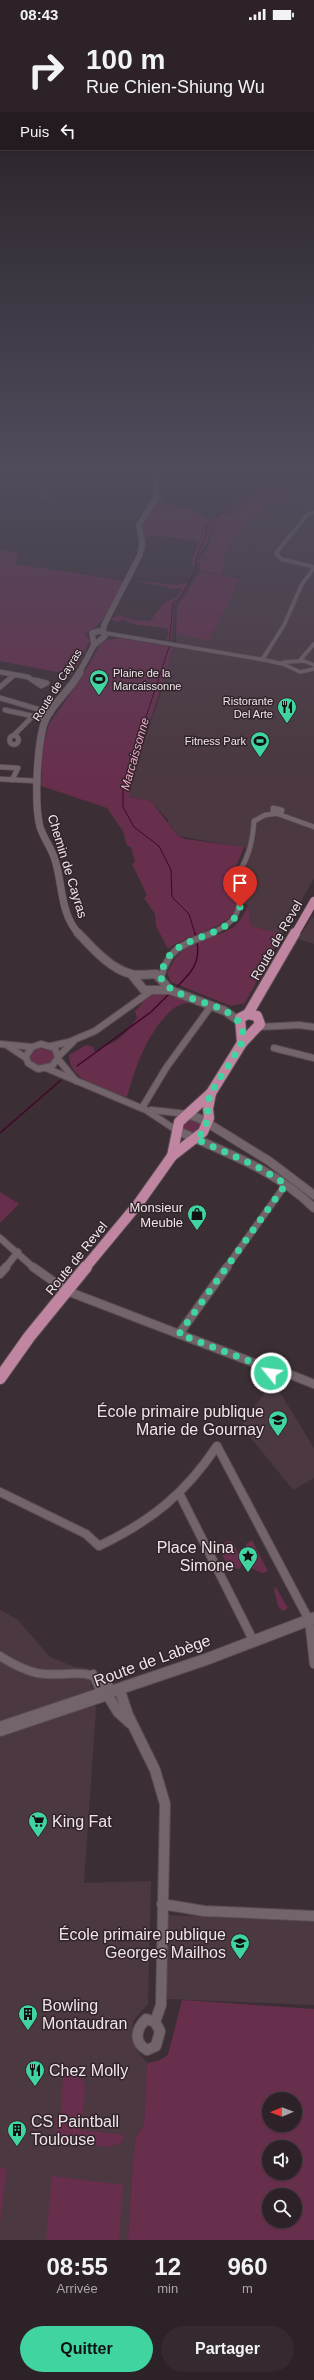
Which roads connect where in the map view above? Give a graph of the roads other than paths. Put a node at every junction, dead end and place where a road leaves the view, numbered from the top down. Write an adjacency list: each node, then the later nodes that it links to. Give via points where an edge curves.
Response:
1 (132, 571): 3 (street)
2 (312, 571): 8 (street, via 302,584 284,625)
3 (104, 625): 4 (street); 5 (street)
4 (94, 634): 5 (street, Route de Cayras); 6 (street, Route de Cayras)
5 (104, 635): 6 (street, Route de Cayras); 8 (street)
6 (94, 645): 20 (street, Route de Cayras, via 74,683)
7 (313, 645): 9 (street); 11 (street)
8 (263, 660): 10 (street)
9 (300, 660): 10 (street); 11 (street)
10 (292, 665): 11 (street, via 300,672)
11 (312, 666)
12 (0, 672): 13 (street)
13 (14, 675): 14 (street); 15 (street)
14 (35, 680)
15 (0, 687)
16 (0, 698): 17 (street)
17 (9, 702): 18 (street); 19 (street)
18 (17, 703): 19 (street); 20 (street)
19 (2, 710): 21 (street)
20 (51, 712): 22 (street, Route de Cayras)
21 (33, 716): 22 (street); 23 (street)
22 (46, 719): 29 (street, Route de Cayras, via 40,739)
23 (15, 734)
24 (0, 762): 26 (street, via 18,765)
25 (0, 767): 26 (street)
26 (18, 768): 28 (street)
27 (0, 779): 28 (street)
28 (12, 780): 29 (street)
29 (37, 783): 33 (street, Chemin de Cayras, via 41,829 55,860 68,918 81,937 101,957)
30 (314, 826): 32 (street, via 278,813 254,821 253,838 238,874 232,879 238,882 238,913 229,924 174,951)
31 (314, 901): 41 (main road, Route de Revel, via 262,992 262,998)
32 (163, 967): 34 (street); 35 (street)
33 (130, 974): 34 (street); 36 (street, Chemin de Cayras)
34 (146, 974): 35 (street); 36 (street)
35 (162, 979): 37 (street); 38 (street)
36 (138, 984): 37 (street, Chemin de Cayras, via 144,990); 39 (street)
37 (154, 990): 38 (street, Chemin de Cayras); 39 (street)
38 (170, 990): 40 (street, Chemin de Cayras)
39 (137, 998): 43 (street, via 100,1028)
40 (211, 1006): 41 (street, Chemin de Cayras); 55 (street, via 190,1038 157,1079)
41 (250, 1021): 42 (street); 54 (main road, Route de Revel, via 242,1044)
42 (314, 1027)
43 (76, 1040): 46 (street); 50 (street)
44 (0, 1044): 45 (street)
45 (7, 1046): 47 (street); 49 (street)
46 (50, 1046): 47 (street, via 41,1044); 50 (street, via 56,1050)
47 (32, 1047): 49 (street, via 26,1053)
48 (274, 1048): 51 (street)
49 (26, 1058): 52 (street, via 28,1064 33,1067)
50 (58, 1058): 52 (street, via 54,1064); 53 (street)
51 (314, 1058)
52 (46, 1068): 53 (street)
53 (77, 1082): 55 (street)
54 (211, 1093): 56 (main road, Route de Revel); 57 (main road, Route de Revel)
55 (144, 1109): 56 (street); 58 (street, via 169,1122)
56 (187, 1114): 57 (street); 58 (main road, Route de Revel)
57 (208, 1122): 59 (main road, Route de Revel); 62 (street, via 220,1133 285,1171)
58 (176, 1130): 59 (street); 60 (main road, Route de Revel)
59 (196, 1139): 60 (main road, Route de Revel); 61 (street, via 256,1166)
60 (172, 1156): 67 (main road, Route de Revel, via 138,1204)
61 (286, 1184): 63 (street); 68 (street)
62 (314, 1195)
63 (314, 1208)
64 (0, 1238): 65 (street)
65 (18, 1252): 66 (street); 67 (street, via 41,1274)
66 (0, 1274)
67 (67, 1291): 68 (street); 69 (main road, Route de Revel)
68 (179, 1334): 70 (street, via 257,1364 271,1373 284,1372)
69 (0, 1378)
70 (314, 1384)
71 (0, 1492): 72 (street, via 86,1534 99,1546 126,1534)
72 (179, 1493): 73 (street, via 191,1482 217,1446); 74 (street)
73 (311, 1619): 74 (street, Route de Labège); 76 (street)
74 (254, 1640): 78 (street, Route de Labège)
75 (0, 1656): 77 (street, via 39,1673)
76 (314, 1664)
77 (92, 1674): 78 (street, via 99,1686); 78 (street, via 104,1678)
78 (111, 1693): 79 (street); 79 (street, via 118,1712); 80 (street, Route de Labège)
79 (130, 1723): 81 (street, via 140,1738 163,1794 165,1817)
80 (0, 1729)
81 (162, 1904): 82 (street, via 204,1911); 83 (street, via 161,2005)
82 (314, 1916)
83 (155, 2022)

